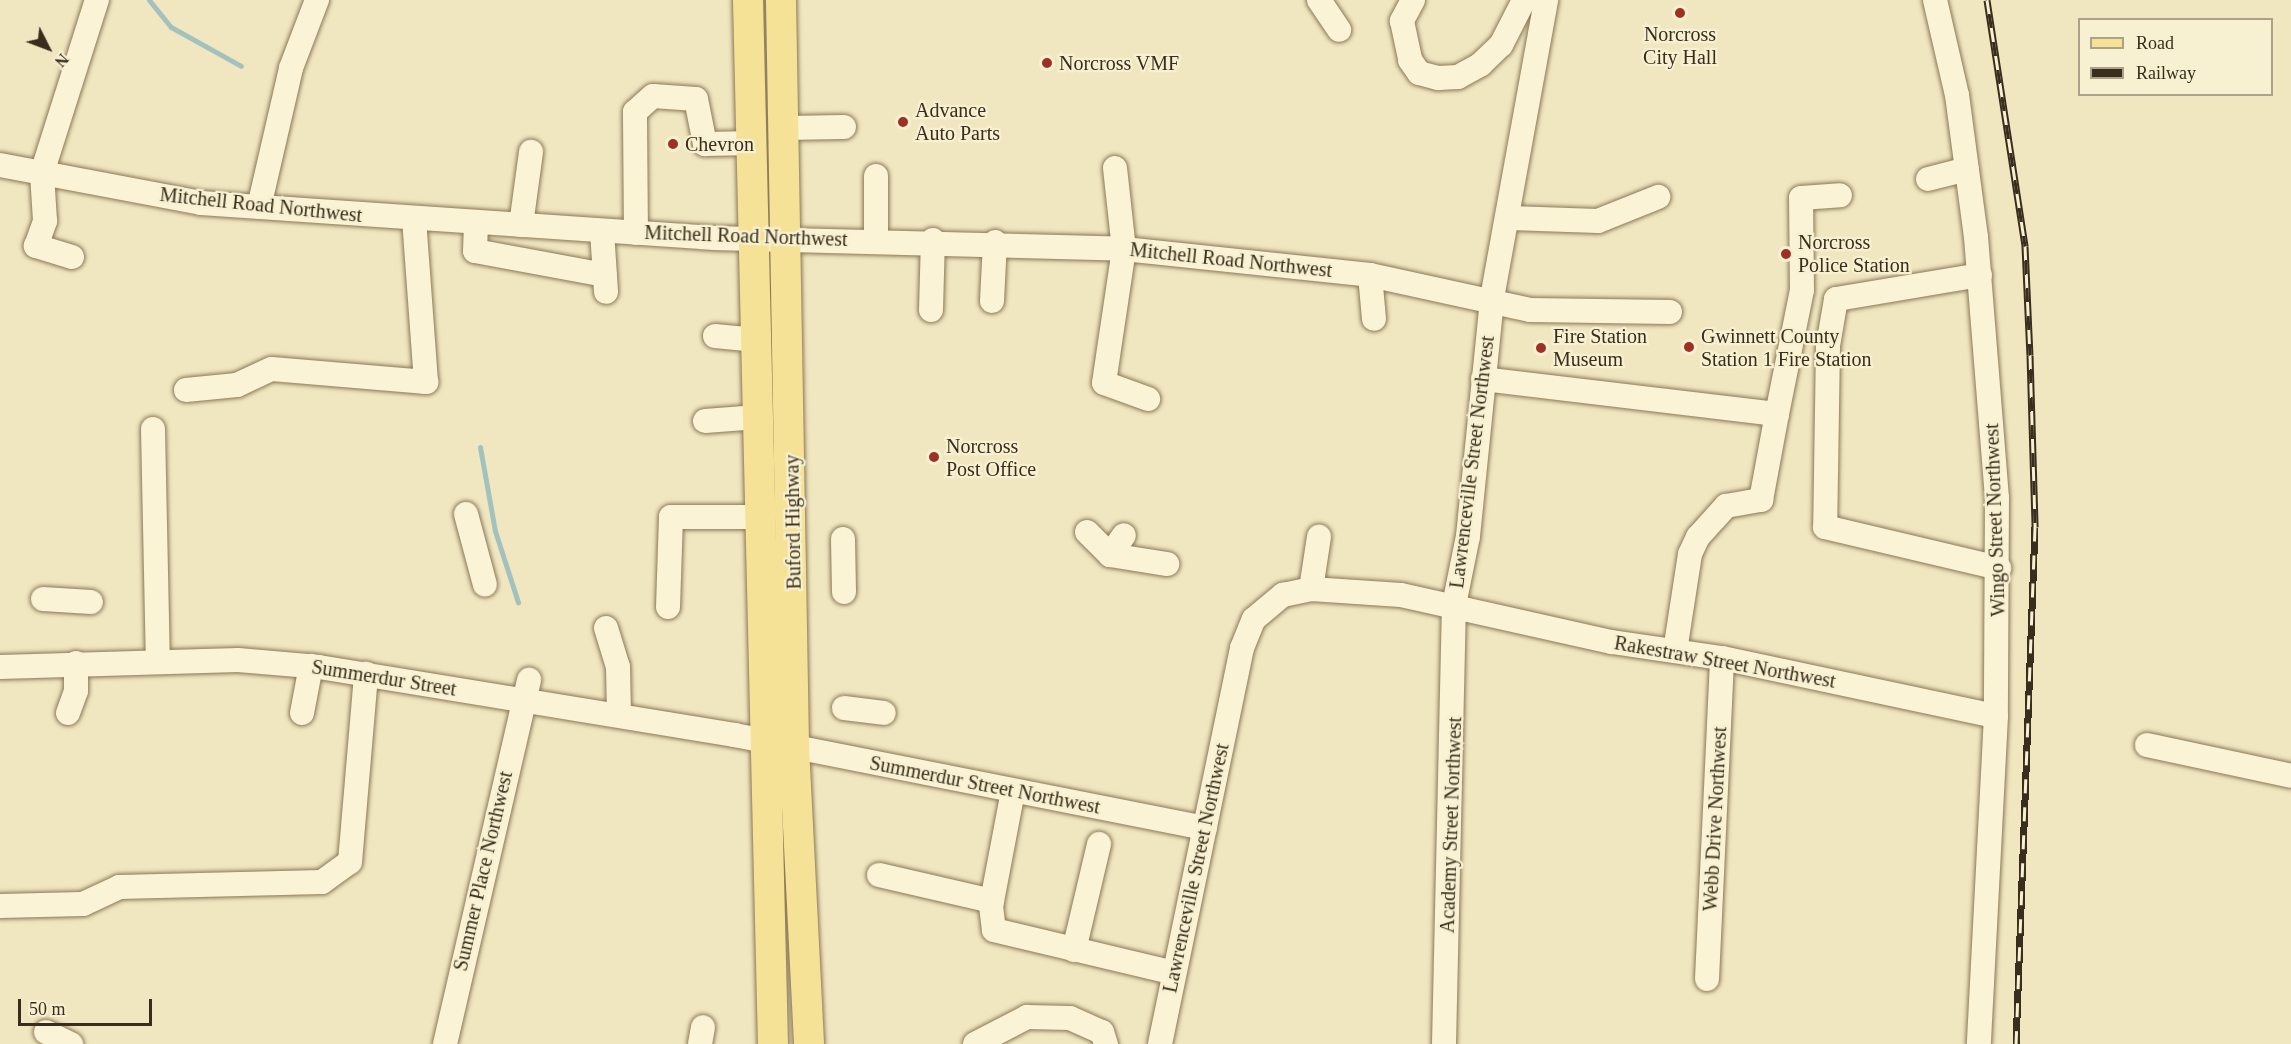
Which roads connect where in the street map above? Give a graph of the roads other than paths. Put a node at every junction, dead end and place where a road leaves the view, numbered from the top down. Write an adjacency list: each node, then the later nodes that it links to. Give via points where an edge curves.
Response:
1 (97, 0): 18 (street)
2 (317, 0): 23 (street, via 291,68)
3 (748, 0): 13 (main road, Buford Highway)
4 (781, 0): 12 (main road, Buford Highway)
5 (1319, 0): 10 (street)
6 (1524, 0): 9 (street, via 1501,45 1481,64 1458,77 1419,73 1410,60)
7 (1546, 0): 24 (street, Lawrenceville Street Northwest)
8 (1935, 0): 17 (street, Wingo Street Northwest)
9 (1408, 10)
10 (1339, 30)
11 (844, 127): 12 (street)
12 (785, 128): 31 (main road, Buford Highway)
13 (753, 143): 29 (street, via 705,144 696,99 653,96 635,112); 30 (main road, Buford Highway)
14 (531, 152): 27 (street)
15 (0, 165): 18 (street, Mitchell Road Northwest)
16 (1115, 168): 35 (street)
17 (1967, 170): 20 (street); 38 (street, Wingo Street Northwest, via 1971,241)
18 (42, 173): 23 (street, Mitchell Road Northwest); 36 (street, via 45,221 36,246)
19 (876, 176): 32 (street)
20 (1928, 179)
21 (1840, 195): 49 (street, via 1801,198 1802,290)
22 (1658, 197): 24 (street, via 1598,221)
23 (259, 207): 25 (street, Mitchell Road Northwest)
24 (1510, 218): 39 (street, Lawrenceville Street Northwest)
25 (414, 219): 26 (street, Mitchell Road Northwest); 47 (street, via 426,382 272,369 237,385)
26 (476, 223): 27 (street, Mitchell Road Northwest); 28 (street, via 475,251 605,283)
27 (521, 225): 28 (street, Mitchell Road Northwest)
28 (602, 231): 29 (street, Mitchell Road Northwest)
29 (636, 233): 30 (street, Mitchell Road Northwest)
30 (755, 237): 31 (street, Mitchell Road Northwest); 45 (main road, Buford Highway)
31 (788, 239): 32 (street, Mitchell Road Northwest); 86 (main road, Buford Highway)
32 (876, 240): 33 (street, Mitchell Road Northwest)
33 (933, 240): 34 (street, Mitchell Road Northwest); 41 (street)
34 (995, 242): 35 (street, Mitchell Road Northwest); 40 (street)
35 (1124, 249): 37 (street, Mitchell Road Northwest); 48 (street, via 1104,383)
36 (72, 257)
37 (1370, 275): 39 (street, Mitchell Road Northwest); 43 (street)
38 (1980, 275): 61 (street, Wingo Street Northwest); 61 (street, via 1836,299 1828,346 1824,527)
39 (1492, 298): 42 (street, Mitchell Road Northwest, via 1530,310); 46 (street, Lawrenceville Street Northwest)
40 (992, 301)
41 (932, 310)
42 (1670, 312)
43 (1374, 319)
44 (715, 336): 45 (street)
45 (757, 340): 50 (main road, Buford Highway)
46 (1483, 379): 49 (street); 67 (street, Lawrenceville Street Northwest, via 1468,536)
47 (186, 390)
48 (1148, 399)
49 (1777, 414): 70 (street, via 1761,500 1726,506 1698,537 1690,554)
50 (758, 417): 51 (street); 54 (main road, Buford Highway)
51 (705, 421)
52 (153, 429): 72 (street)
53 (466, 514): 62 (street)
54 (761, 517): 68 (street, via 671,517); 84 (main road, Buford Highway)
55 (1087, 532): 59 (street)
56 (1124, 535): 59 (street)
57 (1319, 537): 63 (street)
58 (843, 538): 64 (street)
59 (1110, 555): 60 (street)
60 (1167, 564)
61 (1999, 568): 83 (street, Wingo Street Northwest)
62 (485, 585)
63 (1311, 589): 67 (street, Lawrenceville Street Northwest, via 1401,595); 89 (street, Lawrenceville Street Northwest, via 1276,598 1246,634)
64 (844, 592)
65 (43, 599): 66 (street)
66 (91, 602)
67 (1454, 605): 70 (street, Rakestraw Street Northwest); 105 (street, Academy Street Northwest)
68 (668, 607)
69 (606, 628): 82 (street, via 618,667)
70 (1675, 651): 71 (street, Rakestraw Street Northwest)
71 (1722, 658): 83 (street, Rakestraw Street Northwest); 96 (street, Webb Drive Northwest)
72 (158, 661): 73 (street, Summerdur Street); 75 (street, Summerdur Street)
73 (76, 663): 74 (street, Summerdur Street); 79 (street, via 76,691)
74 (0, 666)
75 (311, 666): 76 (street, Summerdur Street); 80 (street)
76 (366, 674): 77 (street, Summerdur Street); 93 (street, via 350,862 322,882 119,887 83,904)
77 (526, 690): 82 (street, Summerdur Street); 99 (street, Summer Place Northwest)
78 (844, 708): 81 (street)
79 (68, 713)
80 (302, 713)
81 (884, 713)
82 (619, 716): 84 (street, Summerdur Street)
83 (1996, 716): 106 (street, Wingo Street Northwest)
84 (765, 741): 86 (street, Summerdur Street Northwest); 100 (main road, Buford Highway)
85 (2147, 745): 87 (street)
86 (794, 747): 88 (street, Summerdur Street Northwest); 101 (main road, Buford Highway)
87 (2291, 776)
88 (1013, 790): 89 (street, Summerdur Street Northwest); 92 (street)
89 (1205, 828): 95 (street, Lawrenceville Street Northwest)
90 (1099, 844): 94 (street)
91 (879, 875): 92 (street)
92 (992, 901): 94 (street, via 991,924 1000,934)
93 (0, 906)
94 (1074, 950): 95 (street)
95 (1174, 973): 104 (street, Lawrenceville Street Northwest)
96 (1707, 979)
97 (46, 1032): 98 (street)
98 (71, 1044)
99 (445, 1044)
100 (772, 1044)
101 (809, 1044)
102 (975, 1044): 103 (street, via 1027,1017 1070,1018 1102,1032)
103 (1106, 1044)
104 (1160, 1044)
105 (1444, 1044)
106 (1979, 1044)

